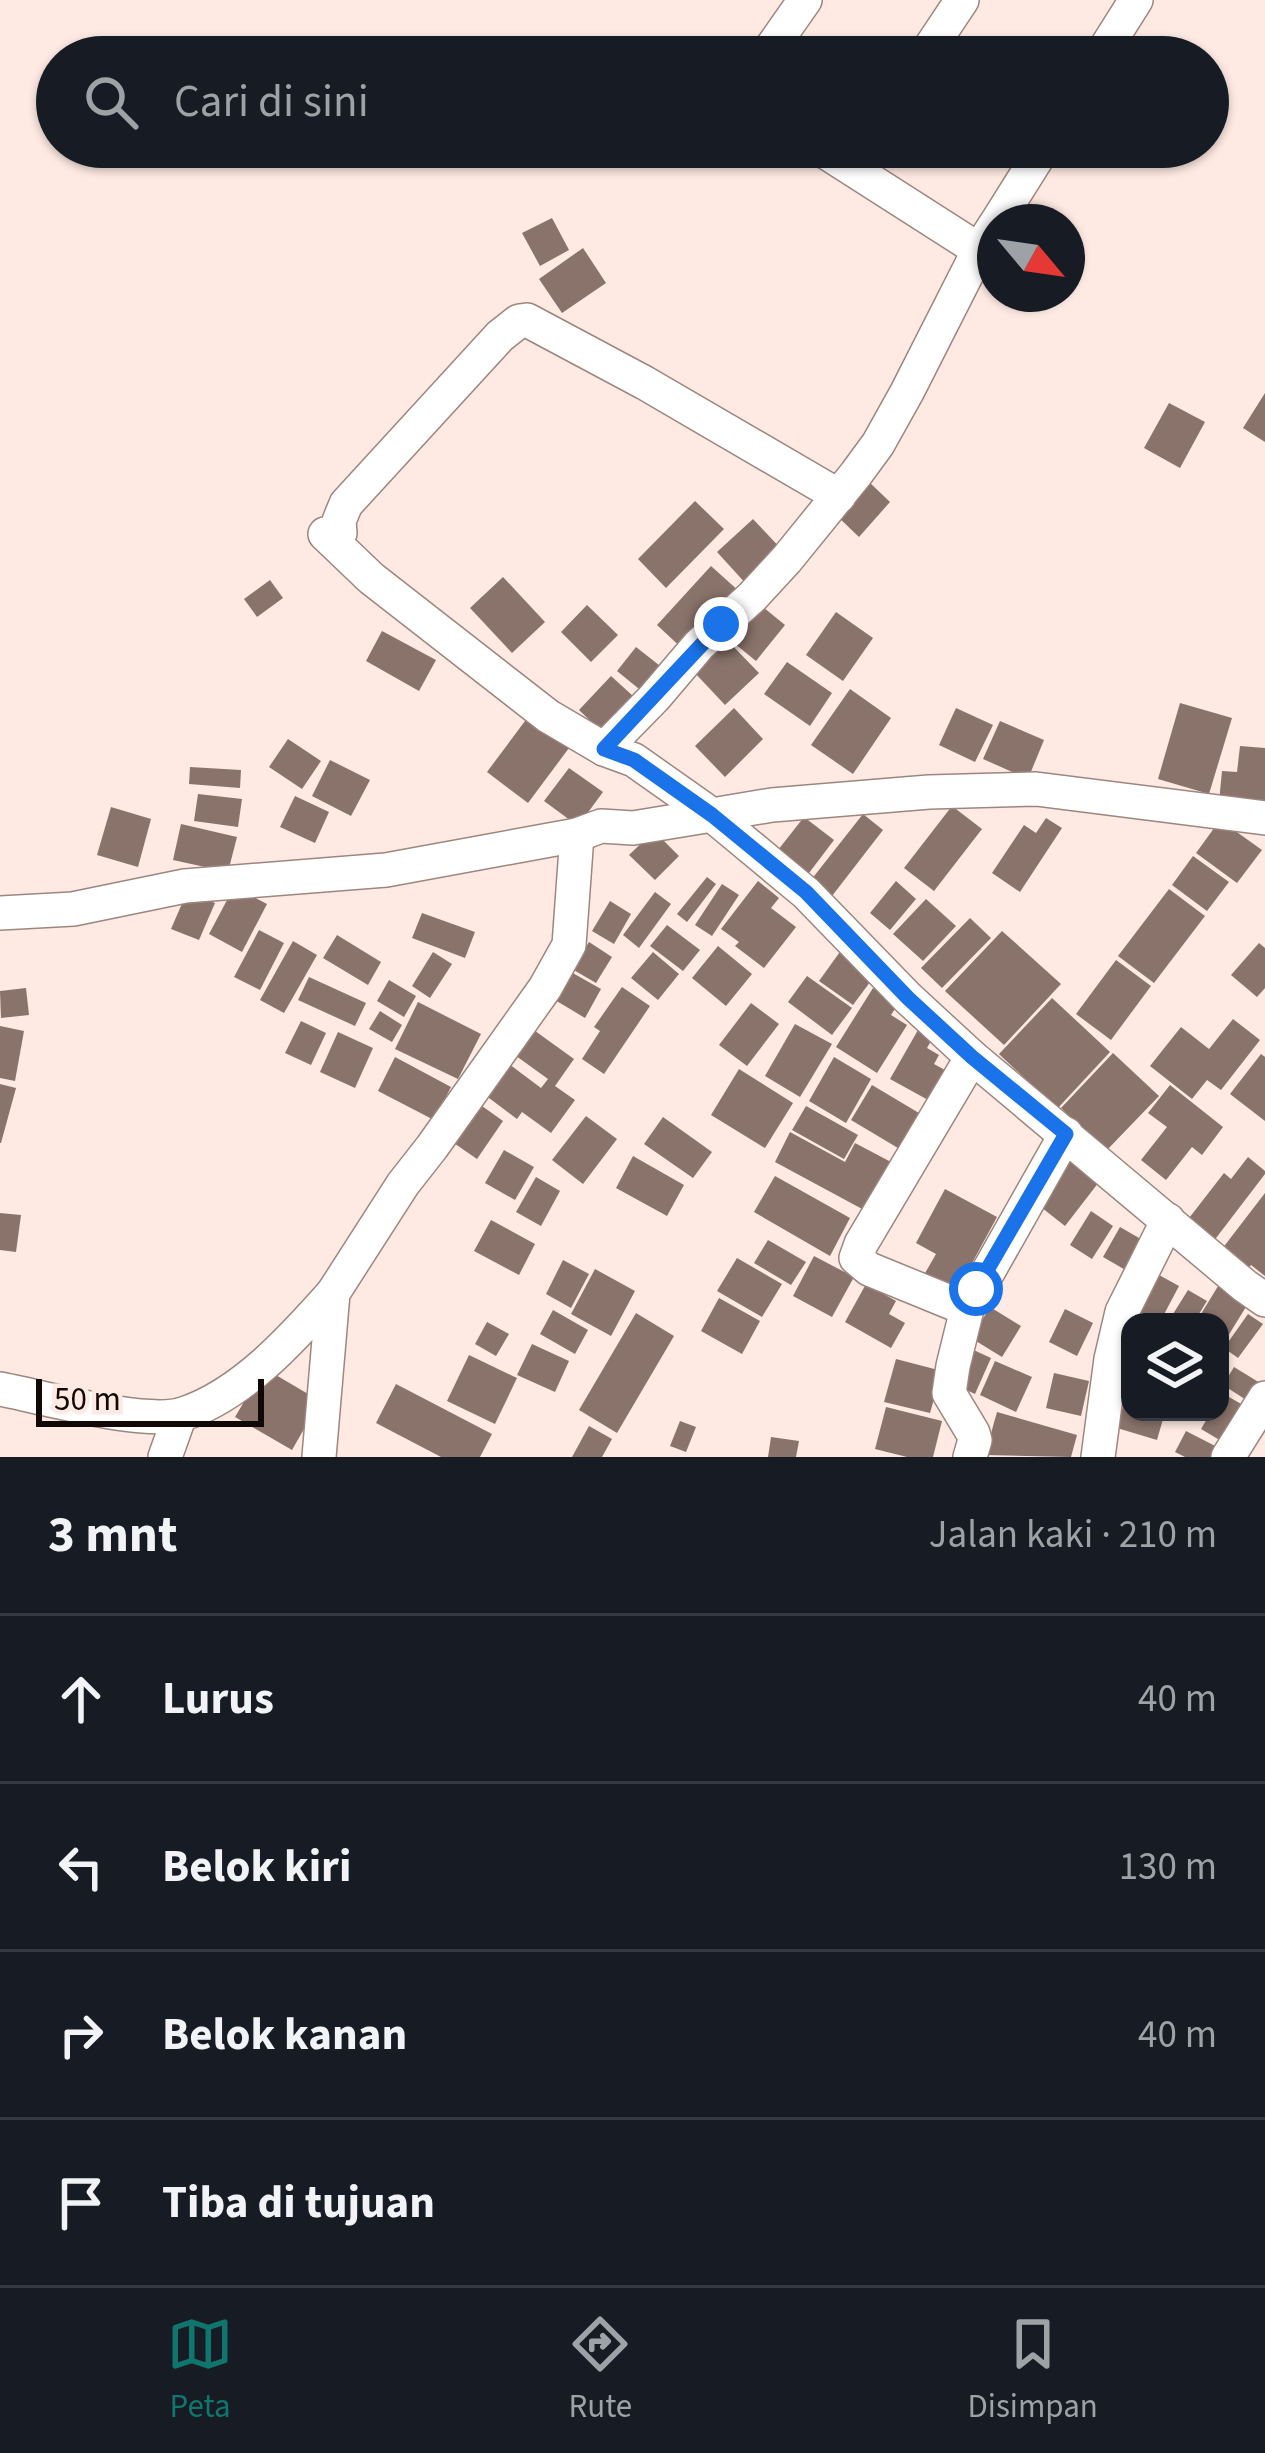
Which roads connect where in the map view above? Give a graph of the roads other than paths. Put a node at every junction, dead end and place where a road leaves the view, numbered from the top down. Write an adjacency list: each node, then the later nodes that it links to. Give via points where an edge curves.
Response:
1 (805, 0): 4 (street)
2 (962, 0): 5 (street)
3 (1136, 0): 6 (street)
4 (780, 36)
5 (938, 36)
6 (1113, 36)
7 (877, 168): 10 (street)
8 (1031, 168): 9 (street)
9 (1008, 204)
10 (977, 225)
11 (977, 257): 12 (street, via 878,444)
12 (838, 496): 13 (street); 13 (street, via 532,322 519,321 500,336 346,504 340,533 326,534 439,634)
13 (604, 749): 14 (street, via 634,760)
14 (712, 815): 15 (street, via 1036,789); 16 (street); 18 (street, via 806,892)
15 (1265, 818)
16 (577, 835): 17 (street, via 386,870 185,886); 21 (street, via 569,945)
17 (0, 913)
18 (972, 1057): 19 (street); 23 (street, via 856,1258)
19 (1066, 1134): 20 (street); 23 (street)
20 (1168, 1220): 22 (street); 30 (street, via 1122,1312)
21 (333, 1293): 26 (street, via 269,1361); 28 (street)
22 (1265, 1300)
23 (967, 1309): 29 (street, via 949,1393 973,1433)
24 (0, 1389): 26 (street, via 129,1415)
25 (1265, 1398): 31 (street)
26 (180, 1415): 27 (street)
27 (165, 1457)
28 (319, 1457)
29 (970, 1457)
30 (1098, 1457)
31 (1228, 1457)

